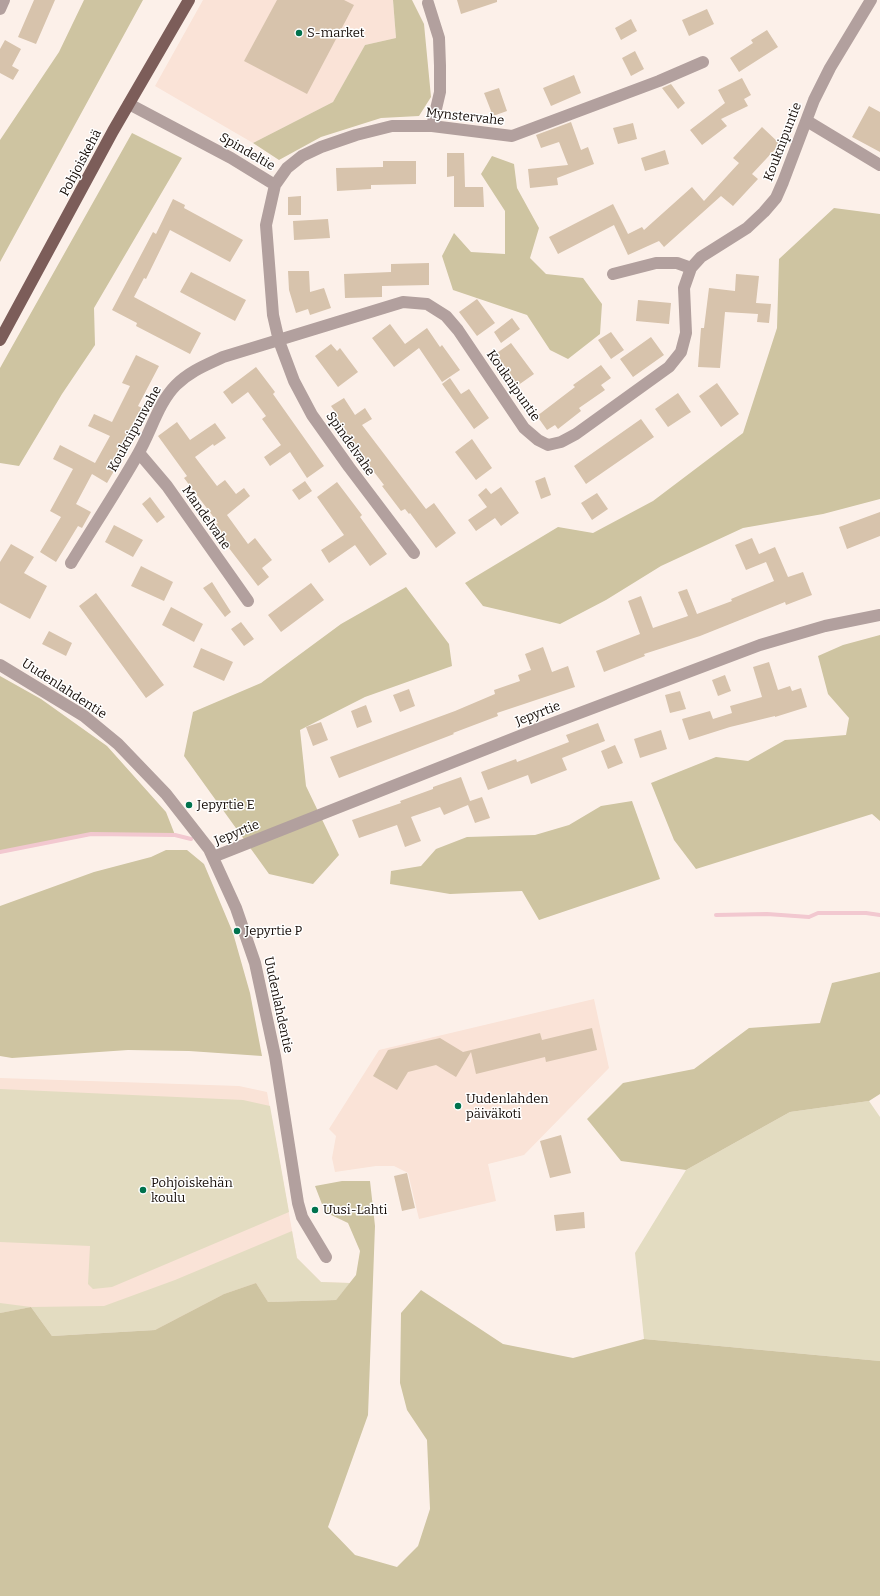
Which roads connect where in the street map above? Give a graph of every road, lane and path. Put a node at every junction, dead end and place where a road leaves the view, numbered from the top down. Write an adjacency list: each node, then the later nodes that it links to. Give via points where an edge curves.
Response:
1 (4, 0): 5 (street)
2 (189, 0): 7 (main road, Pohjoiskehä)
3 (871, 0): 8 (street, Kouknipuntie, via 830,68)
4 (428, 3): 9 (street, via 438,38 440,66 440,92)
5 (0, 9)
6 (703, 62): 9 (street, Mynstervahe, via 512,136)
7 (130, 104): 11 (street, Spindeltie); 14 (main road, Pohjoiskehä)
8 (807, 121): 10 (street); 12 (street, Kouknipuntie, via 776,198 747,228 701,257)
9 (432, 126): 11 (street, Mynstervahe, via 392,126 321,147 302,156 287,168)
10 (880, 165)
11 (275, 185): 15 (street, Spindeltie, via 266,225 273,315)
12 (691, 268): 13 (street, via 677,263 656,263); 15 (street, Kouknipuntie, via 684,288 686,333 681,352 669,367 576,434 548,446 524,428 458,330 446,316 427,304 403,302)
13 (613, 274)
14 (0, 340)
15 (279, 341): 16 (street, Kouknipunvahe, via 223,357 188,374 175,386 163,404); 17 (street, Spindelvahe, via 294,381 312,415)
16 (139, 453): 18 (street, Kouknipunvahe); 19 (street, Mandelvahe, via 167,486)
17 (414, 553)
18 (71, 563)
19 (248, 601)
20 (880, 615): 22 (street, Jepyrtie, via 825,626 752,648 532,731)
21 (0, 665): 22 (street, Uudenlahdentie, via 84,716 118,744 166,794)
22 (213, 857): 23 (street, Uudenlahdentie, via 236,908 255,963 275,1056 298,1203 302,1217)
23 (326, 1256)

